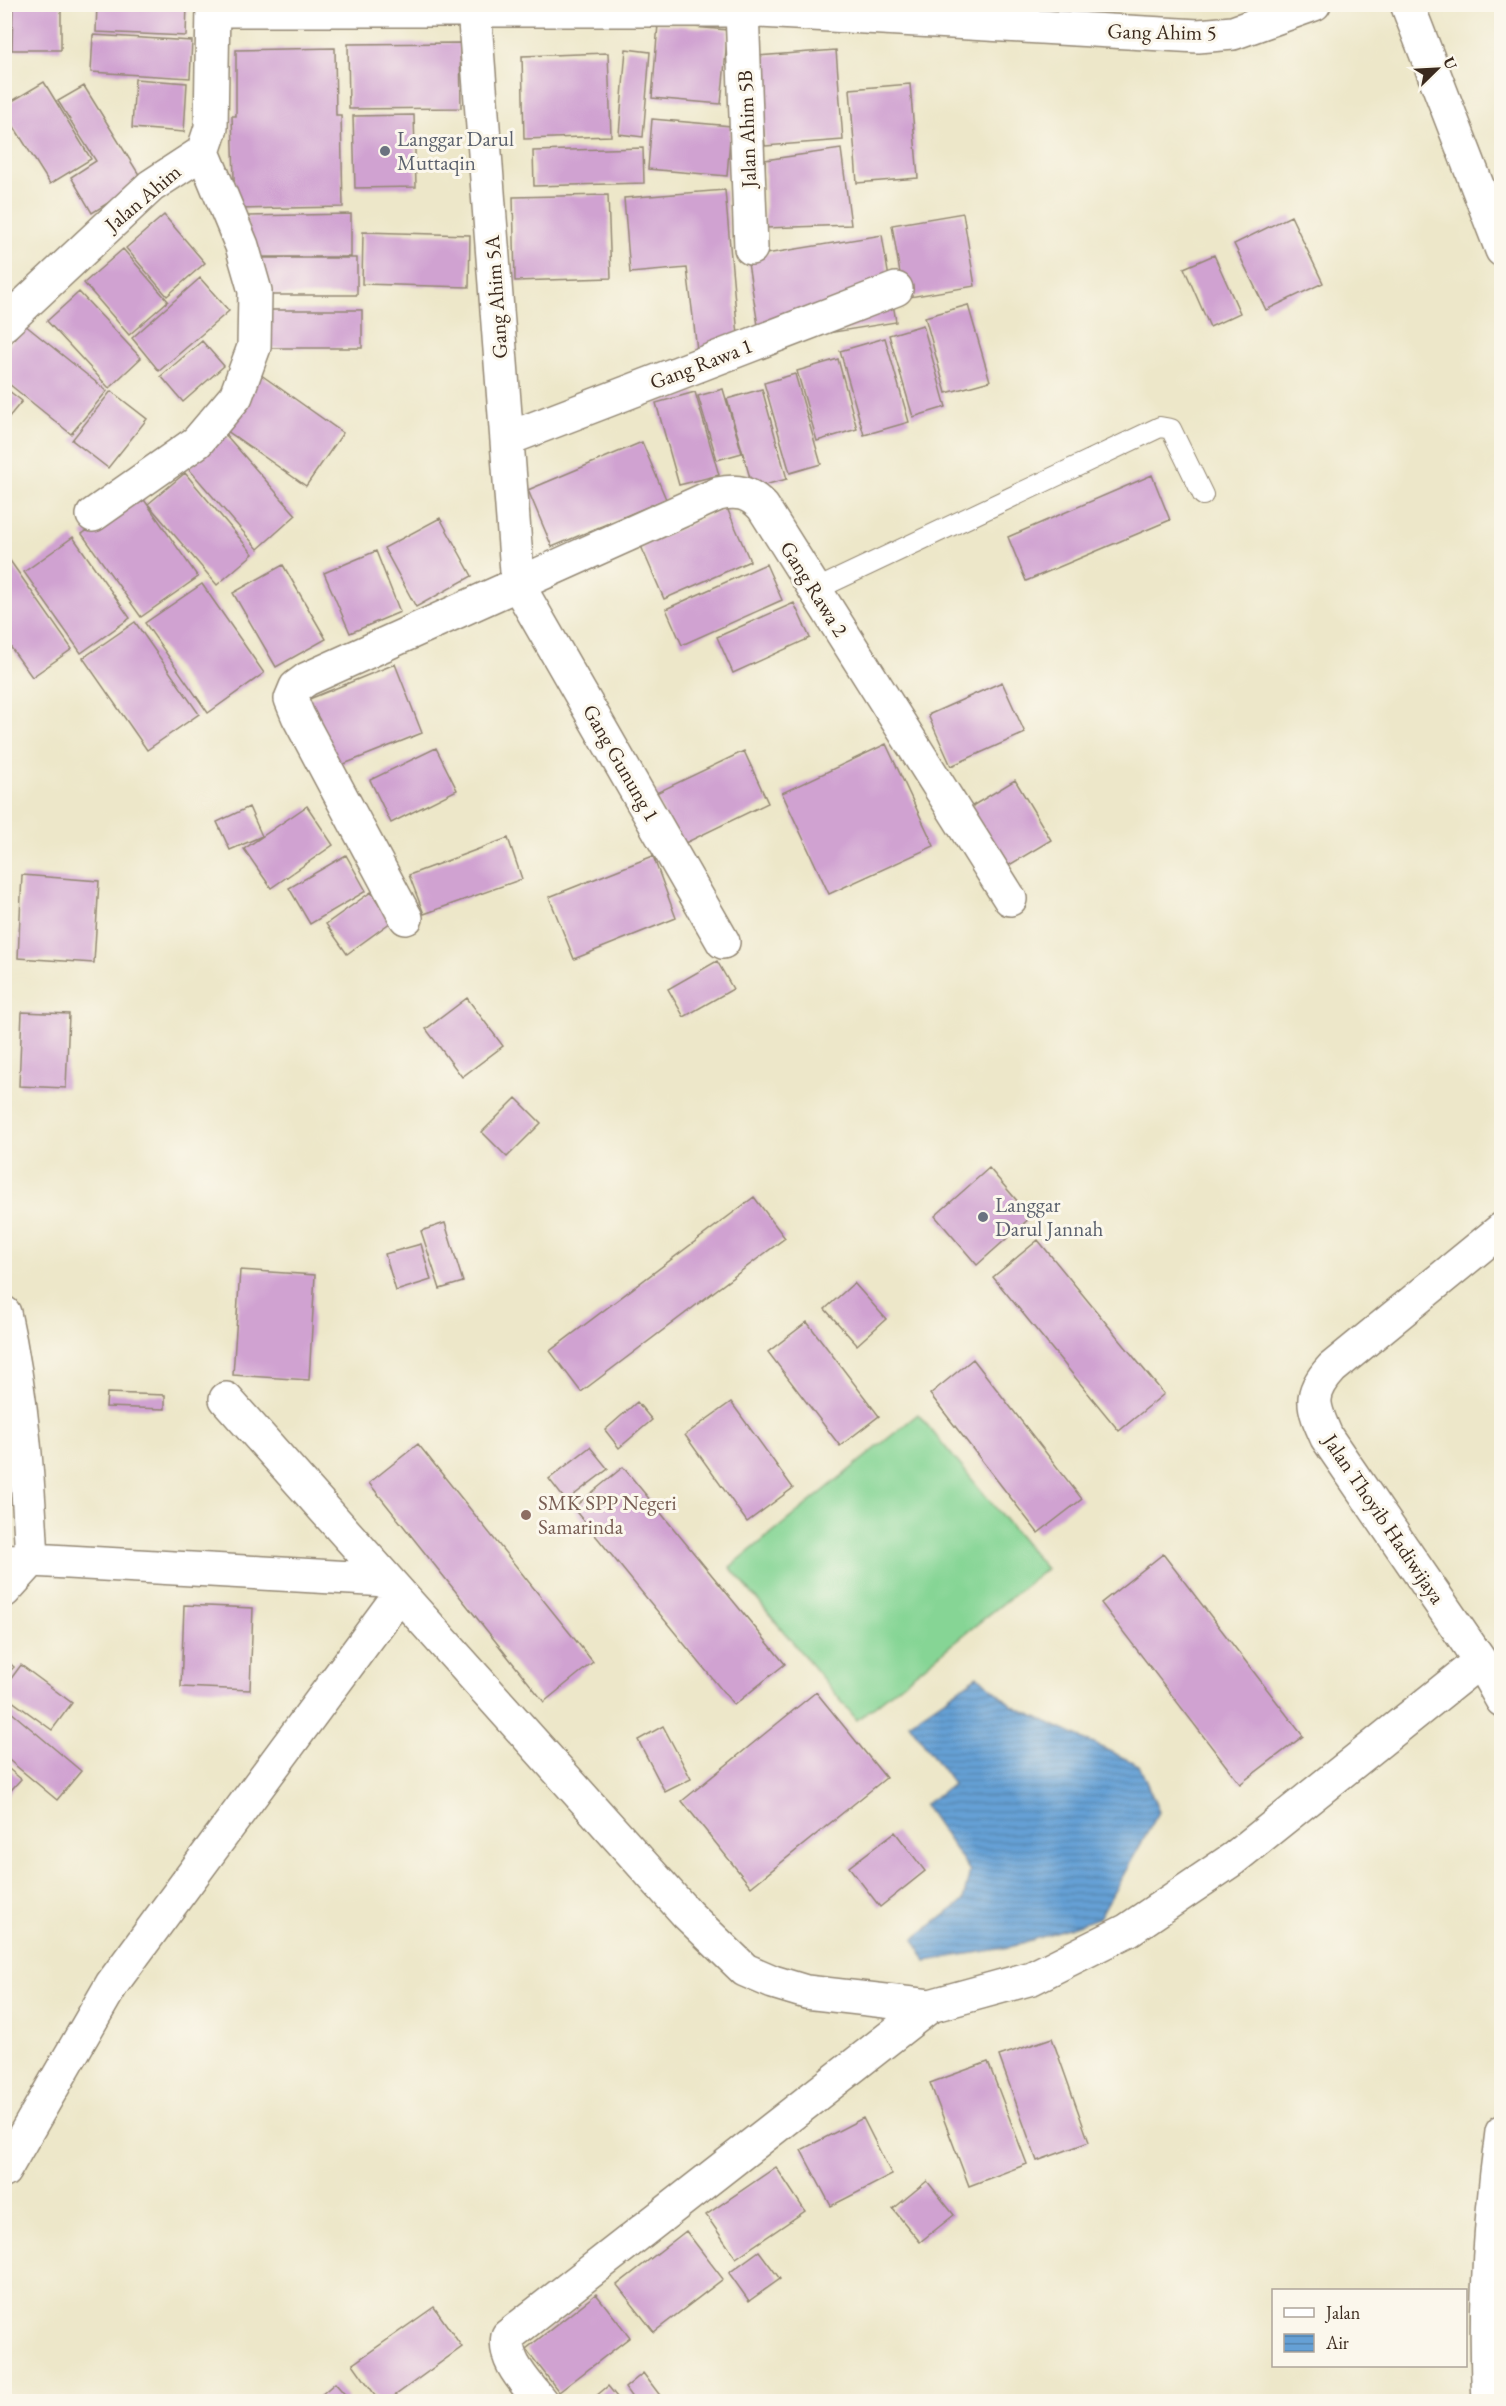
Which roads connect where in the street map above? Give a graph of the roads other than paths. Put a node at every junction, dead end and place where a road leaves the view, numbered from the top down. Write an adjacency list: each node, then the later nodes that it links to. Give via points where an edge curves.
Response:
1 (1314, 4): 5 (street, Gang Ahim 5, via 1233,33 1198,36)
2 (1407, 4): 8 (street)
3 (213, 7): 4 (street, Gang Ahim 5); 6 (street, Jalan Ahim, via 211,128)
4 (474, 9): 5 (street, Gang Ahim 5); 11 (street, Gang Ahim 5A)
5 (742, 10): 7 (street, Jalan Ahim 5B)
6 (203, 152): 10 (street, Jalan Ahim, via 151,186); 13 (street, via 243,246 255,291 254,346 236,396 197,442)
7 (751, 248)
8 (1502, 250)
9 (896, 289): 11 (street, Gang Rawa 1)
10 (4, 324)
11 (507, 439): 14 (street, Gang Ahim 5A)
12 (1203, 495): 15 (lane, via 1171,429 1160,427)
13 (93, 515)
14 (518, 585): 15 (street, Gang Rawa 2, via 718,494 744,492 763,507); 17 (street, Gang Rawa 2, via 307,679 296,687 291,699); 18 (street, Gang Gunung 1)
15 (815, 590): 16 (street, Gang Rawa 2)
16 (1010, 899)
17 (406, 918)
18 (723, 942)
19 (1502, 1229): 25 (street, Jalan Thoyib Hadiwijaya, via 1332,1368 1322,1378 1314,1396 1327,1438)
20 (4, 1312): 22 (street, via 17,1380 28,1477)
21 (226, 1399): 23 (street)
22 (18, 1560): 23 (street); 24 (street)
23 (393, 1587): 27 (street, via 687,1914 745,1970 806,1992); 29 (street, via 112,1984)
24 (4, 1592)
25 (1480, 1661): 26 (street, Jalan Thoyib Hadiwijaya); 27 (street, via 1233,1859 1128,1930 1032,1978)
26 (1502, 1700)
27 (930, 2006): 30 (street, via 508,2336 505,2348)
28 (1502, 2132): 31 (street, via 1489,2271 1486,2349)
29 (4, 2171)
30 (541, 2402)
31 (1490, 2402)

